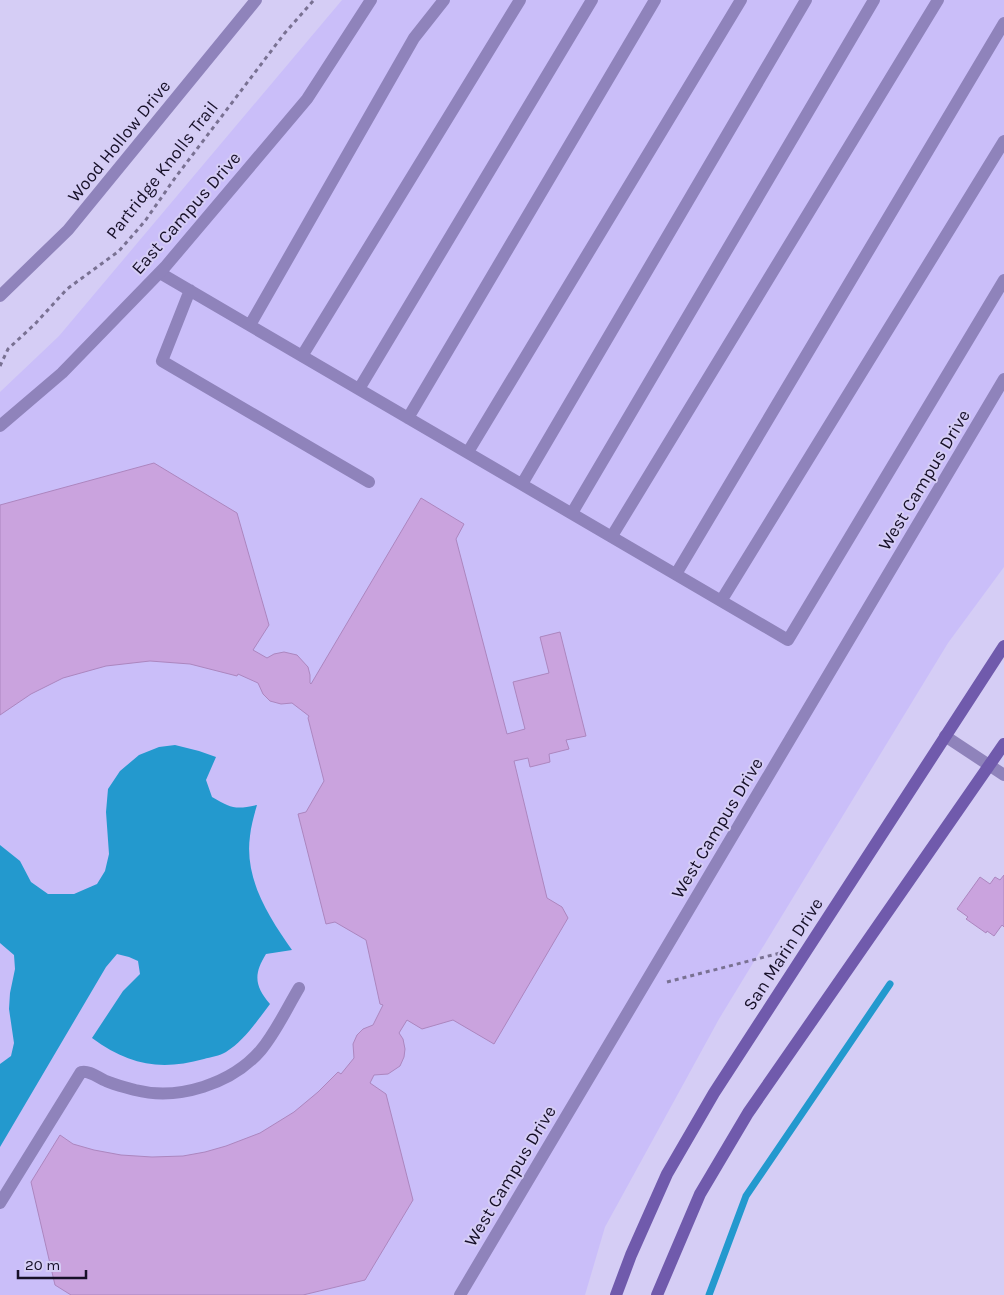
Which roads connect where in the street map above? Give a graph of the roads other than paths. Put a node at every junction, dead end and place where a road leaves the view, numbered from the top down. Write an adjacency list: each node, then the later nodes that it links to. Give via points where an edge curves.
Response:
1 (256, 0): 16 (street, Wood Hollow Drive, via 68,230)
2 (371, 0): 13 (street, East Campus Drive, via 307,99)
3 (444, 0): 17 (street, via 414,38)
4 (520, 0): 18 (street)
5 (592, 0): 20 (street)
6 (655, 0): 21 (street)
7 (741, 0): 23 (street)
8 (806, 0): 25 (street)
9 (874, 0): 26 (street)
10 (938, 0): 27 (street)
11 (1004, 23): 28 (street)
12 (1004, 141): 29 (street)
13 (160, 273): 15 (street); 22 (street, East Campus Drive, via 62,373)
14 (1004, 280): 29 (street, via 788,640)
15 (190, 290): 17 (street); 24 (street, via 162,361)
16 (0, 296)
17 (250, 326): 18 (street)
18 (302, 356): 20 (street)
19 (1004, 378): 37 (street, West Campus Drive)
20 (359, 389): 21 (street)
21 (408, 418): 23 (street)
22 (0, 426)
23 (468, 452): 25 (street)
24 (369, 482)
25 (522, 484): 26 (street)
26 (572, 513): 27 (street)
27 (612, 536): 28 (street)
28 (676, 574): 29 (street)
29 (721, 600)
30 (1004, 646): 31 (main road, San Marin Drive)
31 (945, 736): 33 (street); 38 (main road, San Marin Drive, via 714,1093 667,1174)
32 (1004, 744): 33 (main road)
33 (990, 764): 34 (street); 39 (main road, via 748,1113 700,1194)
34 (1004, 775)
35 (299, 988): 36 (street, via 260,1051 229,1076 205,1086 184,1092 147,1092 81,1072)
36 (0, 1203)
37 (460, 1295)
38 (616, 1295)
39 (658, 1295)

